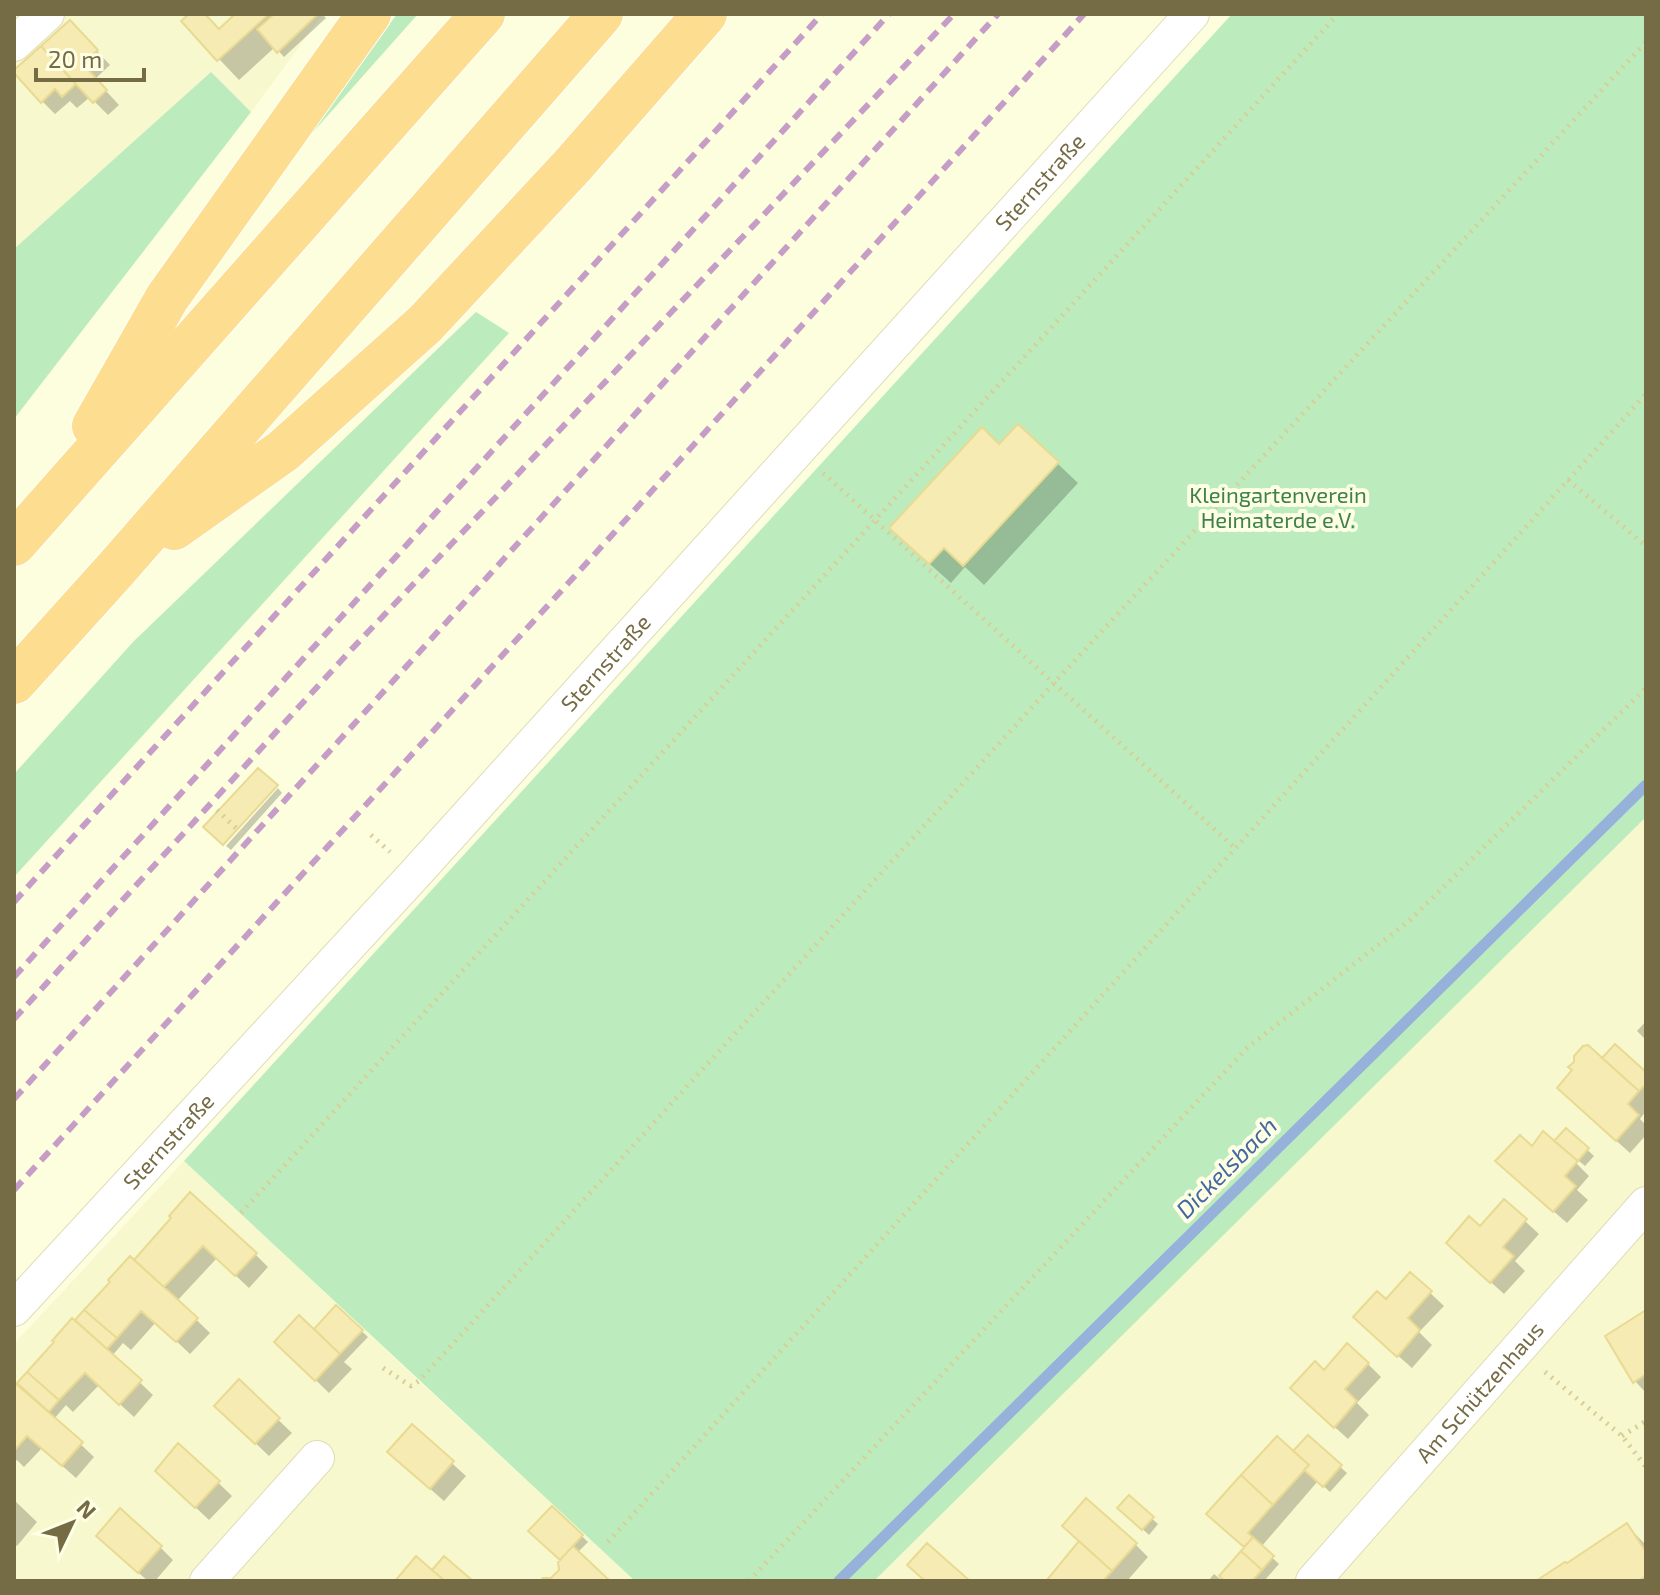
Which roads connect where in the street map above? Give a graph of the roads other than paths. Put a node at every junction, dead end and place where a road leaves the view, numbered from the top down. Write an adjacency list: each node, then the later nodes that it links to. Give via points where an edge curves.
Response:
1 (47, 14): 7 (street)
2 (369, 14): 8 (highway, via 167,298)
3 (483, 14): 8 (highway)
4 (601, 14): 10 (highway)
5 (705, 14): 10 (highway, via 425,324 283,451)
6 (1192, 14): 13 (street, Sternstraße)
7 (14, 44)
8 (47, 507): 9 (highway)
9 (14, 544)
10 (116, 569): 11 (highway)
11 (14, 682)
12 (1646, 1204): 16 (street, Am Schützenhaus)
13 (14, 1309)
14 (317, 1458): 15 (street)
15 (207, 1581)
16 (1313, 1581)

